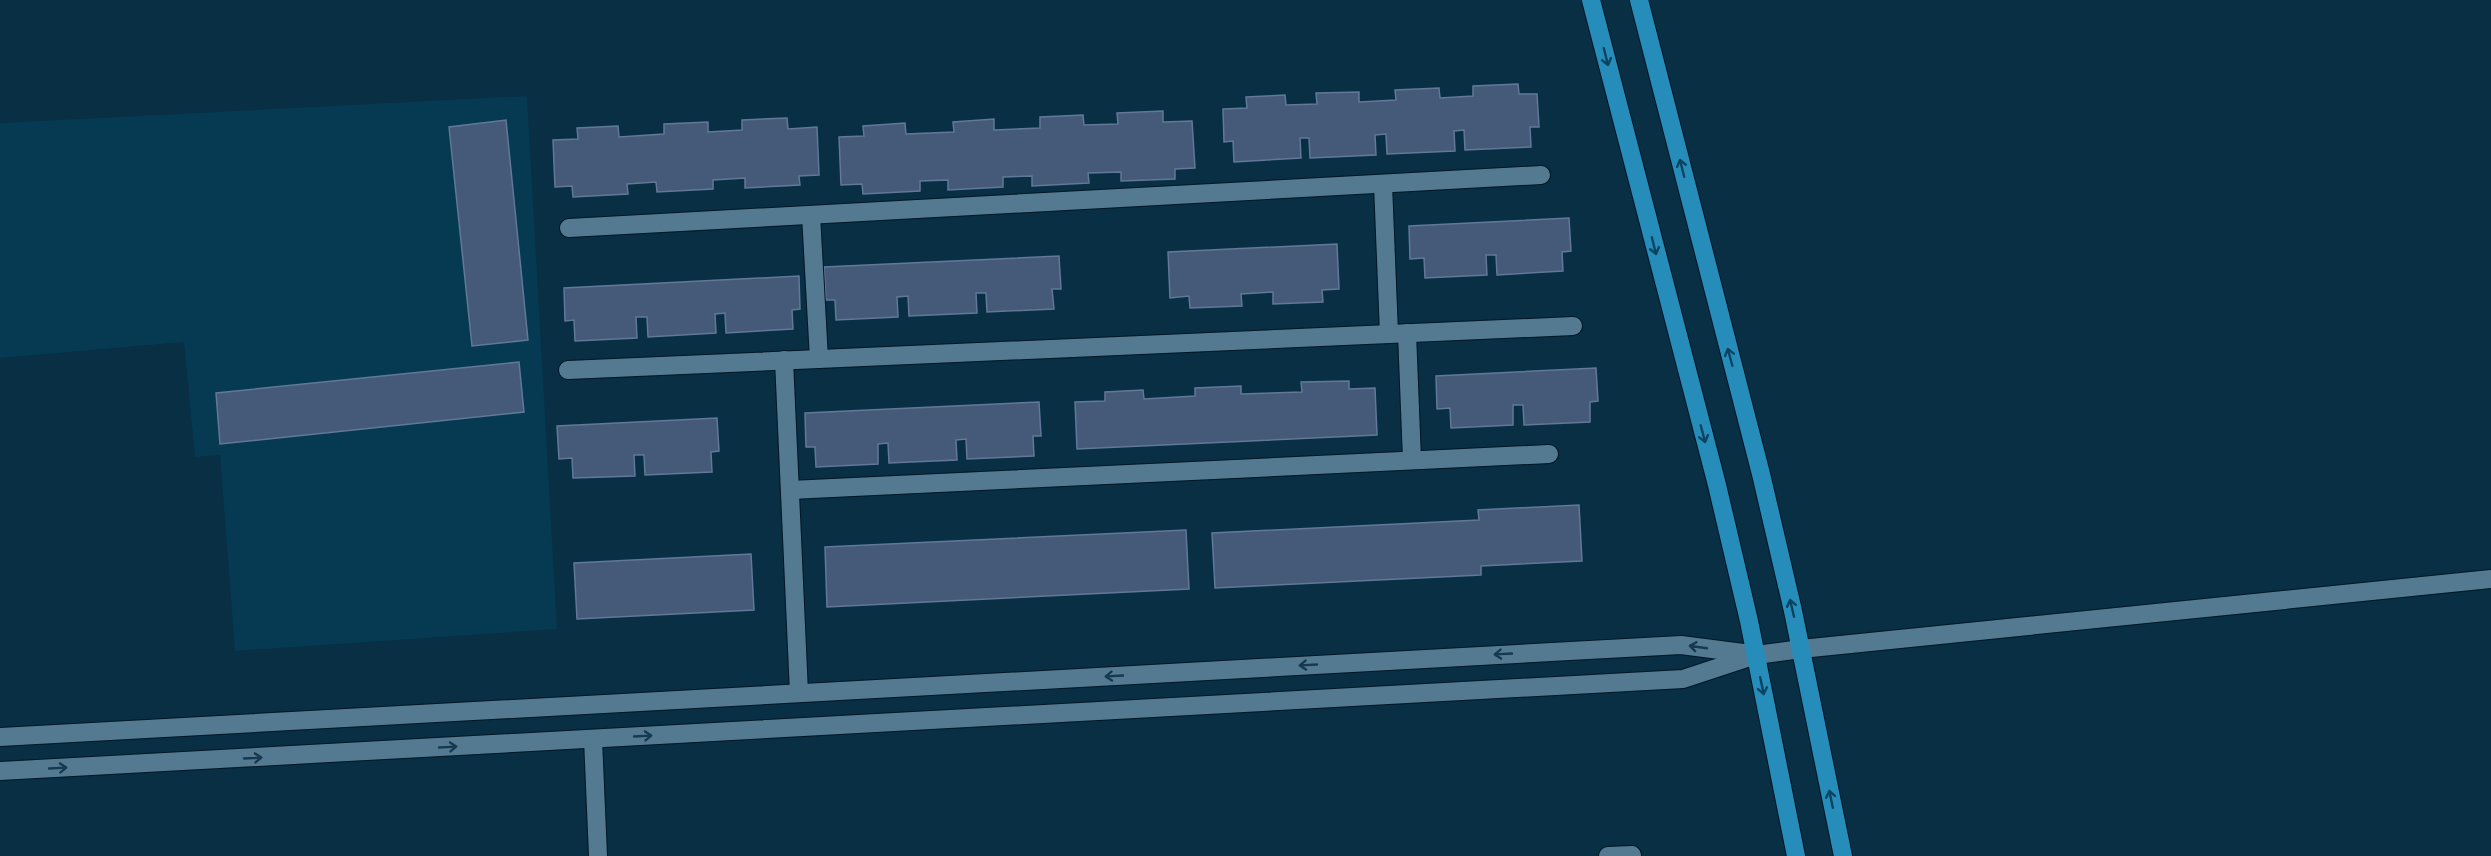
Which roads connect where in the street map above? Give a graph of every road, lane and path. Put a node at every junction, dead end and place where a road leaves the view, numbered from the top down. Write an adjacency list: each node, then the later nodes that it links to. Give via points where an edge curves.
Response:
1 (1591, 0): 17 (main road, one-way to 17, via 1717,485)
2 (1639, 0): 16 (main road, one-way to 2, via 1764,486)
3 (1542, 175): 4 (street)
4 (1383, 184): 5 (street); 8 (street)
5 (812, 215): 6 (street); 9 (street)
6 (569, 228)
7 (1573, 326): 8 (street)
8 (1398, 334): 9 (street); 13 (street)
9 (819, 359): 10 (street)
10 (784, 360): 11 (street); 14 (street)
11 (568, 370)
12 (1549, 454): 13 (street)
13 (1412, 460): 14 (street)
14 (790, 490): 18 (street)
15 (2491, 579): 16 (street)
16 (1801, 649): 17 (street); 26 (main road, one-way to 16)
17 (1756, 655): 18 (street, one-way to 18, via 1681,645); 20 (street, one-way to 17, via 1683,679); 25 (main road, one-way to 25)
18 (800, 693): 19 (street)
19 (0, 737)
20 (593, 739): 21 (street, one-way to 20); 23 (street)
21 (0, 771)
22 (1632, 855): 24 (street)
23 (598, 856)
24 (1608, 856)
25 (1797, 856)
26 (1843, 856)

